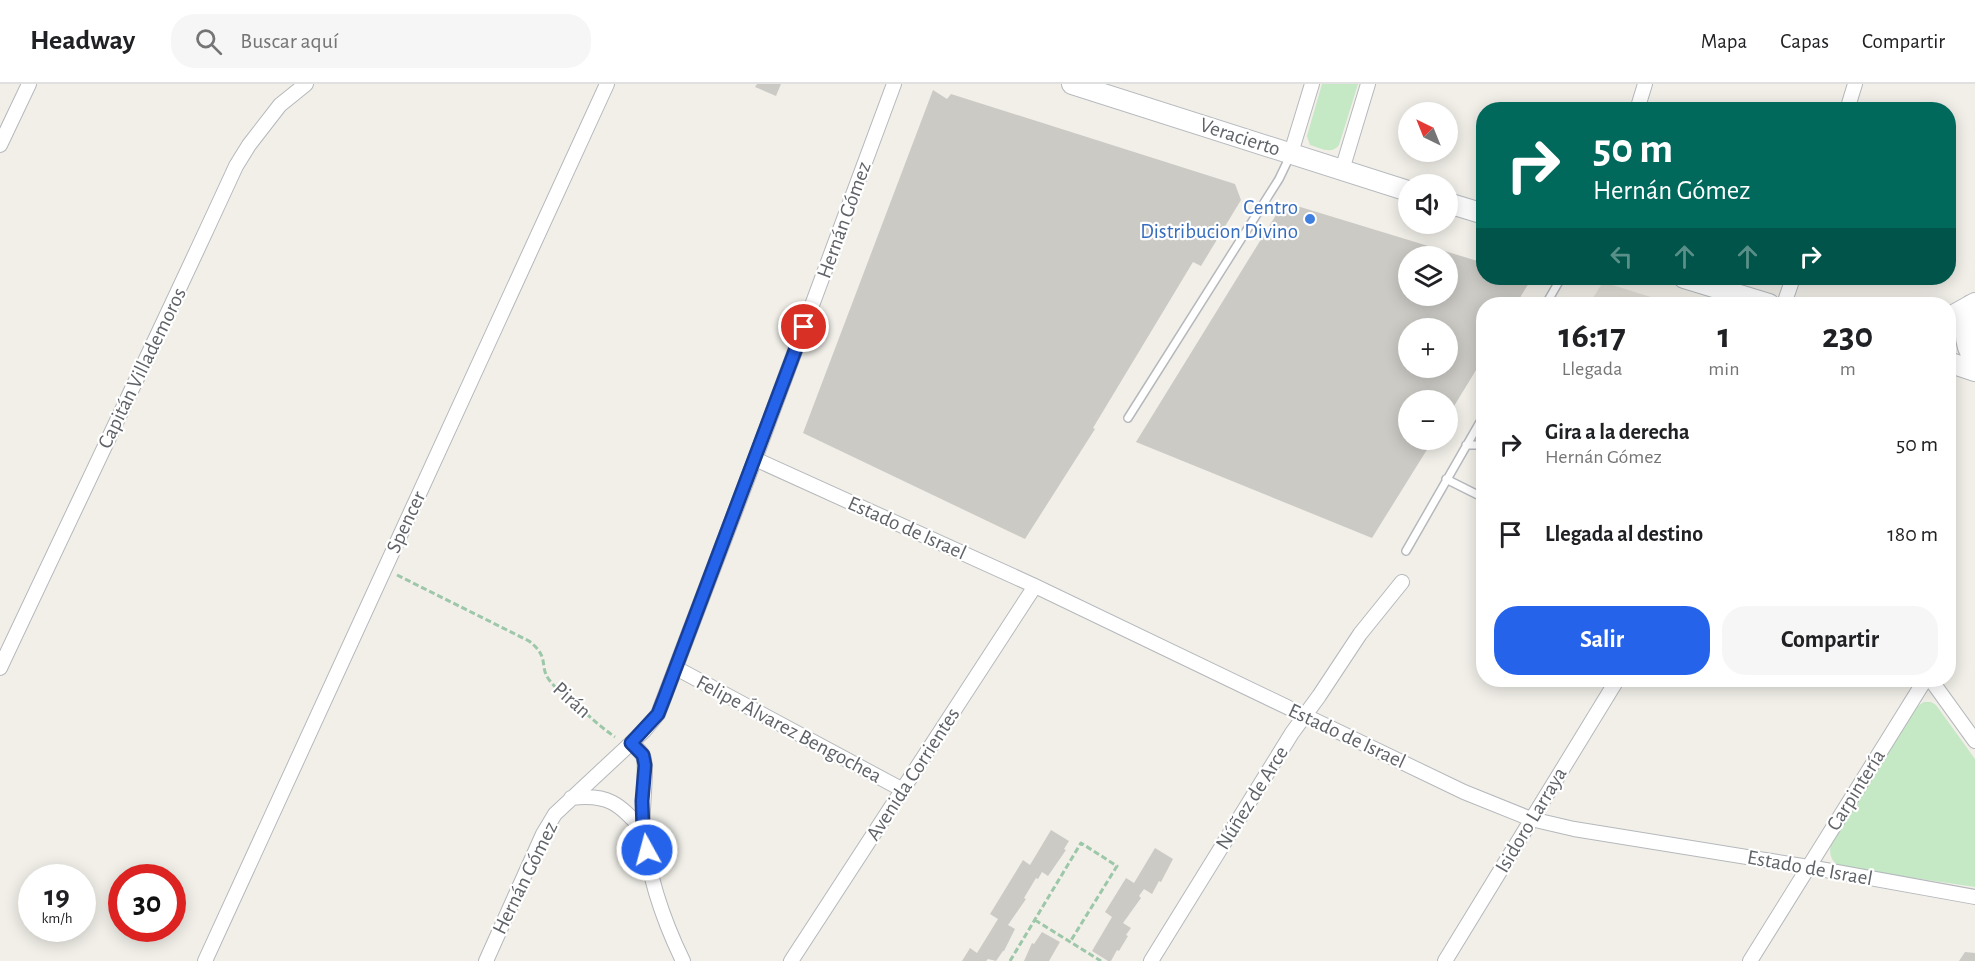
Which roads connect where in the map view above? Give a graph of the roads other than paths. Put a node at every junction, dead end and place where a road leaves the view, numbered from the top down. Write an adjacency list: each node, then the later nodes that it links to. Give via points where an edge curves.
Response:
1 (29, 84): 12 (street)
2 (306, 84): 35 (street, Capitán Villademoros, via 280,105 236,166)
3 (607, 84): 49 (street, Spencer)
4 (894, 84): 29 (street, Hernán Gómez)
5 (1072, 84): 13 (street, Veracierto)
6 (1312, 84): 13 (street)
7 (1368, 84): 14 (street)
8 (1646, 84): 10 (street)
9 (1855, 84): 11 (street)
10 (1640, 102)
11 (1849, 102)
12 (0, 145)
13 (1291, 153): 14 (street, Veracierto); 25 (lane)
14 (1342, 170): 15 (street, Veracierto)
15 (1398, 187)
16 (1458, 206): 17 (street)
17 (1476, 212)
18 (1707, 285): 19 (street)
19 (1746, 297)
20 (1973, 304): 21 (street); 22 (street, via 1965,331 1966,345)
21 (1956, 314)
22 (1975, 361)
23 (1956, 365): 24 (street)
24 (1975, 371)
25 (1128, 418)
26 (1476, 428): 27 (lane)
27 (1466, 445): 28 (lane); 30 (lane)
28 (1476, 445)
29 (755, 459): 34 (street, Estado de Israel); 36 (street, Hernán Gómez)
30 (1446, 479): 31 (lane); 32 (lane)
31 (1476, 494)
32 (1406, 551)
33 (1402, 582): 40 (street, Núñez de Arce, via 1360,634)
34 (1035, 586): 40 (street, Estado de Israel); 43 (street, Avenida Corrientes)
35 (0, 668)
36 (676, 668): 42 (street, Hernán Gómez, via 658,714); 43 (street, Felipe Álvarez Bengochea)
37 (1613, 687): 45 (street, Isidoro Larraya)
38 (1921, 687): 47 (street, Carpintería)
39 (1937, 687): 41 (street)
40 (1304, 716): 45 (street, Estado de Israel, via 1464,792); 53 (street, Núñez de Arce)
41 (1975, 741)
42 (631, 743): 44 (street, Hernán Gómez); 46 (street, via 643,755 645,765)
43 (903, 790): 52 (street, Avenida Corrientes)
44 (571, 798): 46 (street, Hernán Gómez, via 609,800); 50 (street, Hernán Gómez, via 543,834)
45 (1531, 819): 47 (street, Estado de Israel); 54 (street, Isidoro Larraya)
46 (643, 830): 51 (street, via 654,890)
47 (1809, 867): 48 (street, Estado de Israel); 55 (street, Carpintería)
48 (1975, 897)
49 (205, 961)
50 (486, 961)
51 (683, 961)
52 (791, 961)
53 (1151, 961)
54 (1445, 961)
55 (1750, 961)

